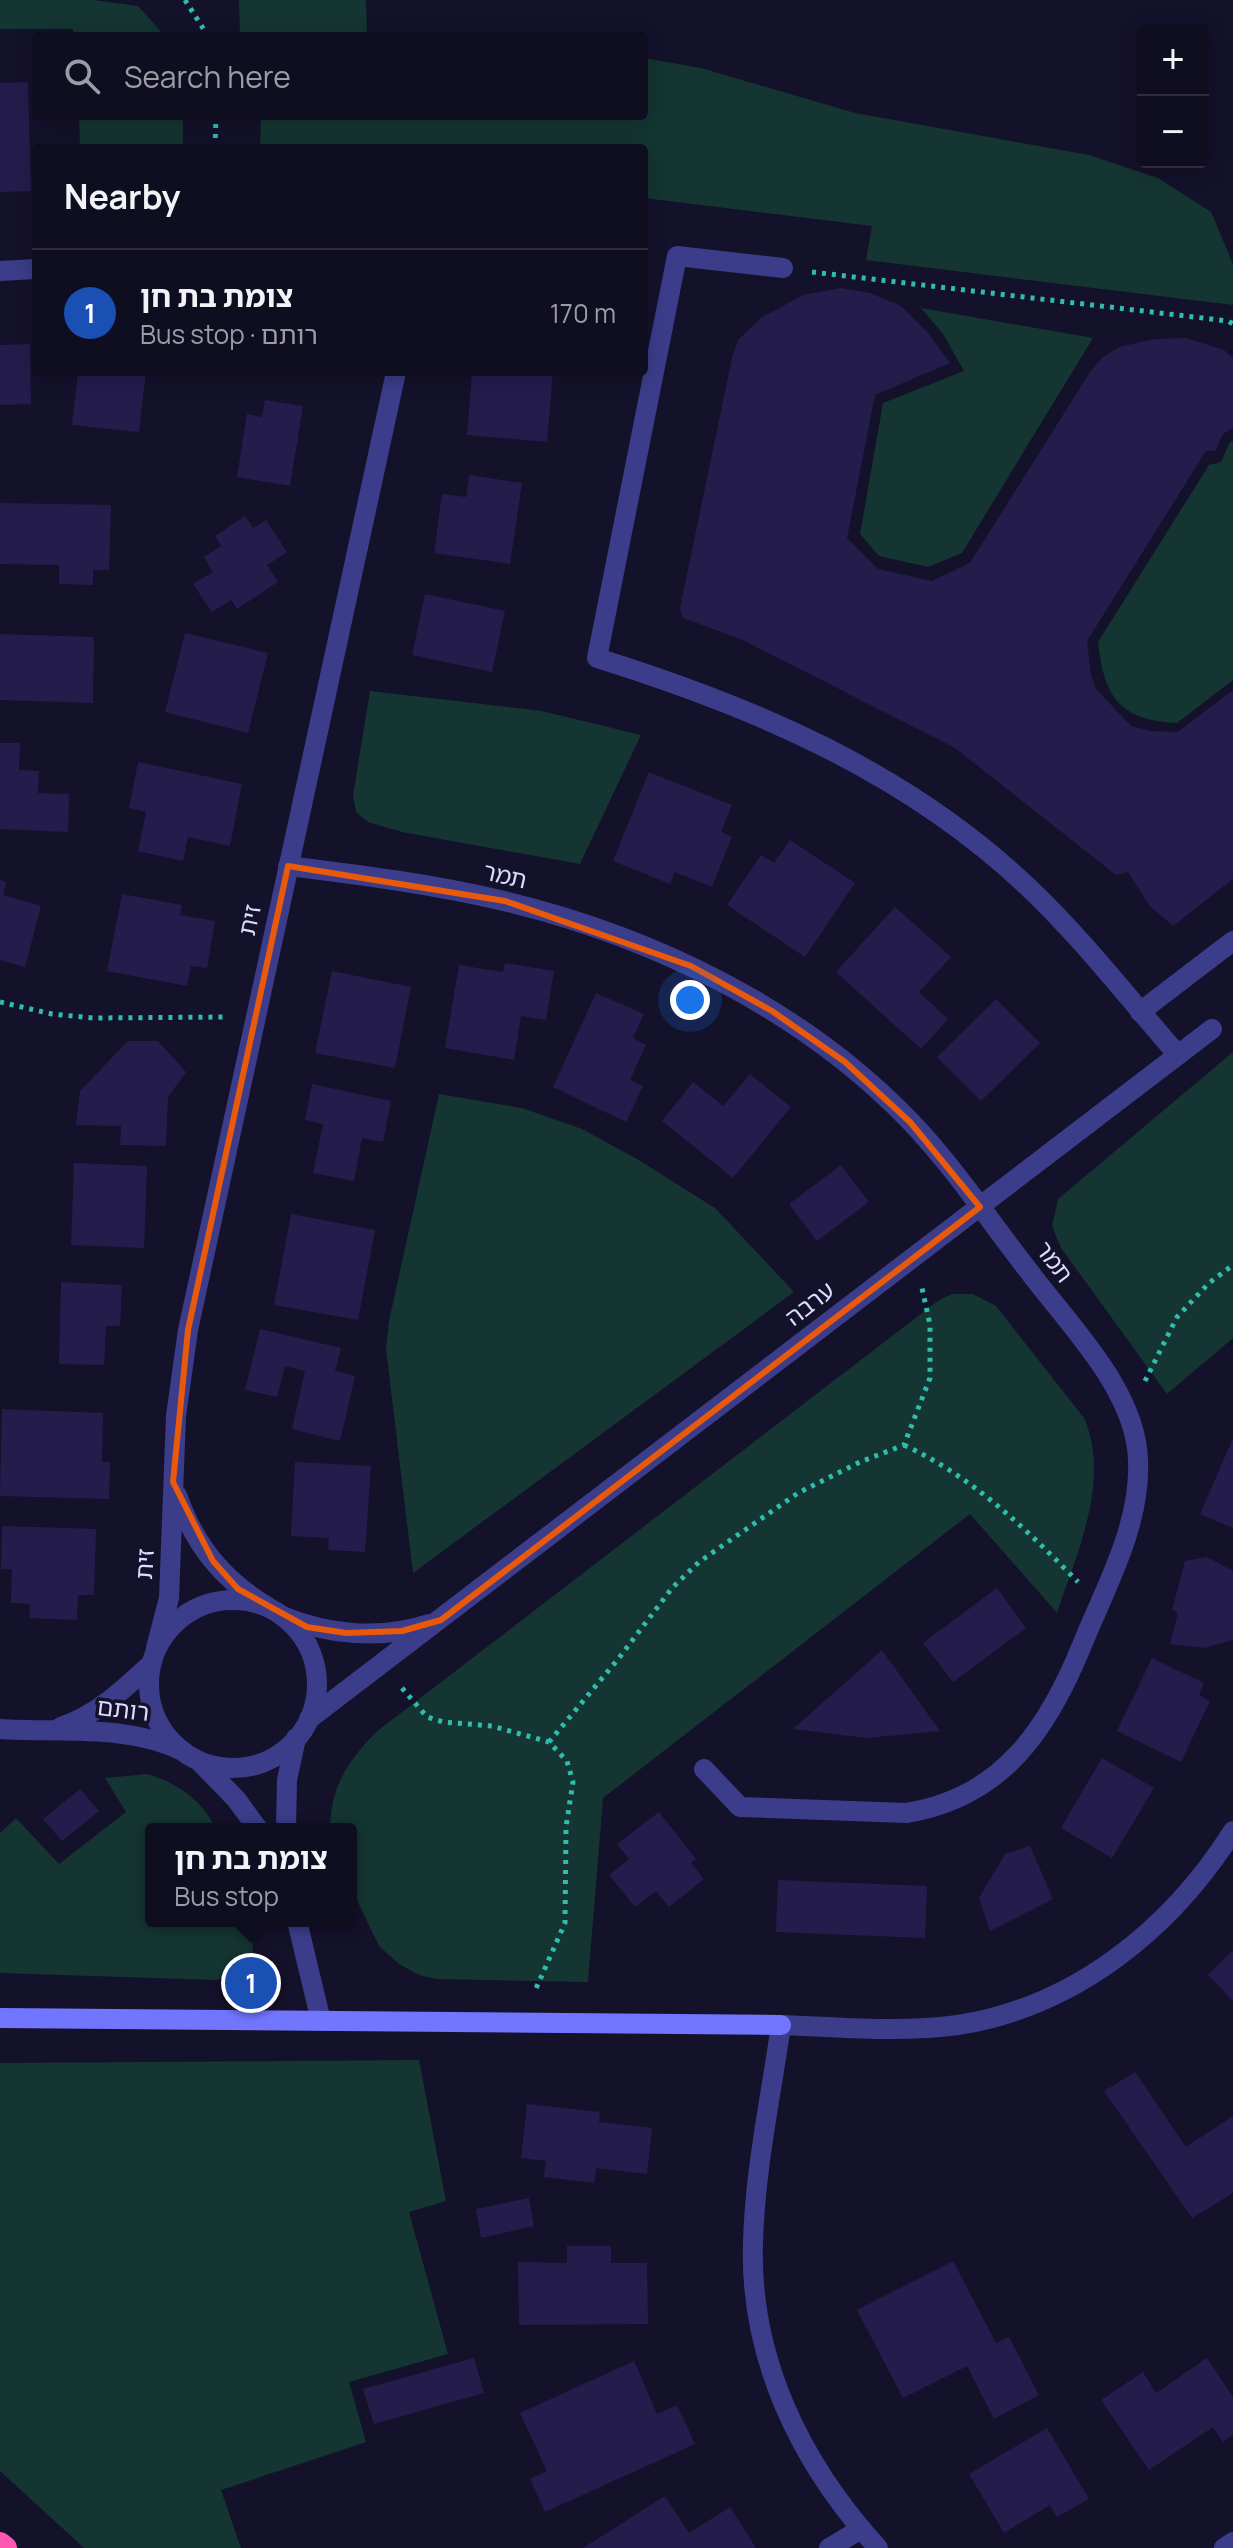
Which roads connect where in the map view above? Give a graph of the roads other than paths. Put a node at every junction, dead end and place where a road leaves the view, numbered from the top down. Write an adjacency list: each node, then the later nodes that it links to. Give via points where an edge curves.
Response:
1 (783, 268): 7 (street, via 677,256 597,658 734,704 861,765 920,801 1028,887)
2 (32, 269): 3 (street)
3 (0, 271)
4 (395, 376): 5 (street, זית)
5 (288, 866): 10 (street, תמר, via 400,880 505,901 602,930 691,966 772,1011 845,1062 910,1122); 11 (street, זית, via 188,1330)
6 (1233, 941): 7 (street)
7 (1140, 1012): 9 (street)
8 (1212, 1029): 9 (street, ערבה)
9 (1178, 1055): 10 (street, ערבה)
10 (980, 1207): 13 (street, ערבה); 20 (street, תמר, via 1105,1372 1128,1414 1138,1456 1126,1538 1069,1679 1038,1730 1001,1771 980,1788 932,1809 906,1813 740,1807)
11 (173, 1482): 12 (street, זית, via 193,1531 213,1561 238,1589); 14 (street, זית, via 169,1598)
12 (275, 1612): 13 (street, ערבה, via 307,1627 355,1633 402,1631); 14 (street, via 236,1600 202,1605 175,1623); 15 (street, via 294,1627 311,1653 316,1687)
13 (441, 1620): 15 (street, ערבה)
14 (154, 1656): 17 (street, רותם, via 98,1710); 19 (street, via 149,1681 154,1714 171,1740)
15 (309, 1719): 18 (street)
16 (0, 1729): 17 (street, רותם)
17 (53, 1730): 19 (street, רותם, via 163,1741)
18 (296, 1738): 19 (street, via 277,1754 247,1766 213,1765); 22 (street, via 287,1780)
19 (190, 1756): 21 (street)
20 (704, 1769)
21 (254, 1823)
22 (286, 1823)
23 (1233, 1831): 27 (street, via 1187,1895 1150,1931 1063,1991 1013,2012 958,2025)
24 (298, 1927): 26 (street)
25 (0, 2018): 26 (main road)
26 (321, 2021): 27 (main road)
27 (781, 2025): 28 (street, via 758,2182 755,2301 766,2357 786,2414 818,2471)
28 (861, 2529): 32 (street); 33 (street)
29 (1233, 2542): 34 (street)
30 (0, 2544): 31 (highway)
31 (5, 2548)
32 (829, 2548)
33 (878, 2548)
34 (1224, 2548)

